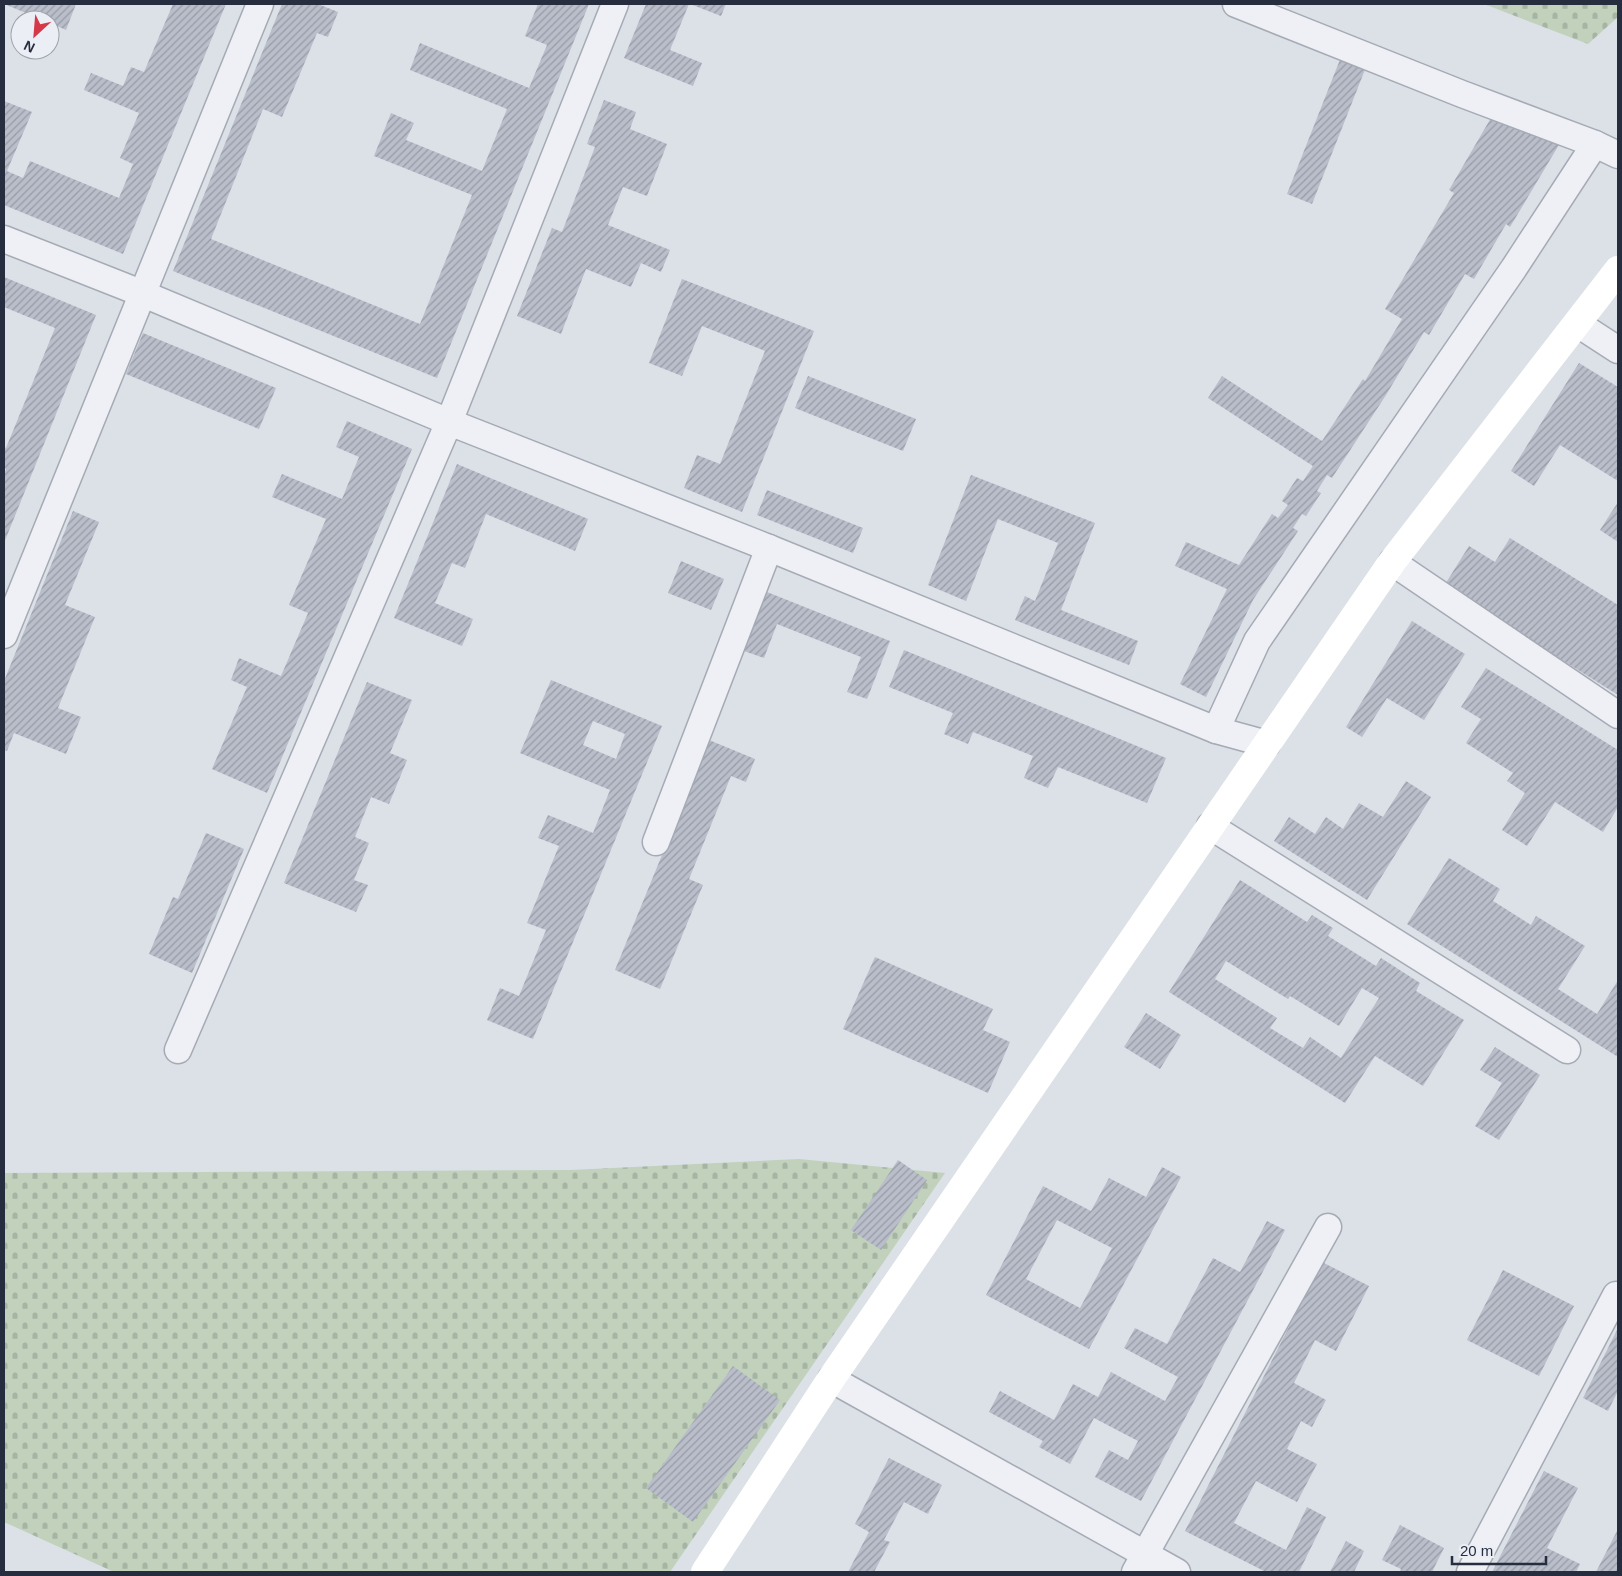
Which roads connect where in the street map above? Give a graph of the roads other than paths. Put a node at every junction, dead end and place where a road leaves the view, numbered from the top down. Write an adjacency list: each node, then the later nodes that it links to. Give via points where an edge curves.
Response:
1 (260, 4): 8 (street)
2 (615, 4): 11 (street)
3 (1236, 4): 4 (street)
4 (1595, 144): 5 (street); 16 (street, via 1514,268 1257,642)
5 (1618, 155)
6 (4, 239): 8 (street)
7 (1618, 270): 9 (street)
8 (141, 293): 11 (street); 14 (street)
9 (1578, 324): 10 (street); 13 (street)
10 (1618, 350)
11 (449, 422): 12 (street); 20 (street)
12 (769, 548): 16 (street); 19 (street)
13 (1392, 562): 15 (street); 17 (street)
14 (4, 635)
15 (1618, 715)
16 (1216, 730): 17 (street)
17 (1266, 744): 18 (street)
18 (1210, 826): 21 (street); 24 (street)
19 (656, 842)
20 (178, 1050)
21 (1566, 1050)
22 (1328, 1227): 25 (street)
23 (1616, 1295): 28 (street)
24 (831, 1379): 25 (street); 26 (street)
25 (1140, 1563): 27 (street)
26 (705, 1572)
27 (1177, 1572)
28 (1470, 1572)

